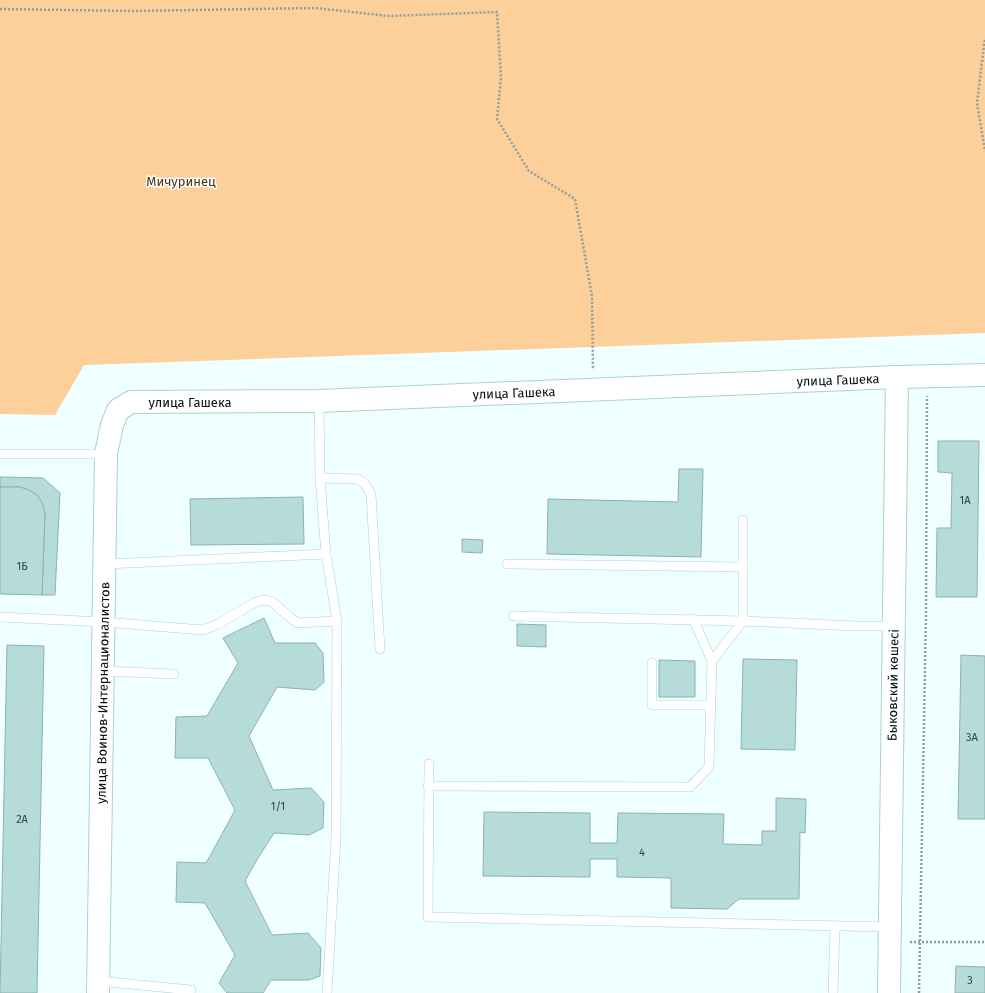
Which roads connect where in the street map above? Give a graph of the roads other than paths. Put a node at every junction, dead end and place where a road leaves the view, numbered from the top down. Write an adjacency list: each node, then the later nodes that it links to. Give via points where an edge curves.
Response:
1 (985, 375): 2 (main road, улица Гашека)
2 (898, 377): 3 (main road, улица Гашека); 19 (main road, Быковский көшесі)
3 (319, 401): 4 (main road, улица Гашека); 7 (lane)
4 (131, 402): 6 (main road, улица Воинов-Интернационалистов, via 118,410)
5 (0, 454): 6 (lane)
6 (106, 454): 10 (main road, улица Воинов-Интернационалистов)
7 (320, 478): 9 (lane); 20 (lane, via 358,479 365,484 371,494)
8 (743, 520): 12 (lane)
9 (326, 554): 10 (lane); 16 (lane)
10 (104, 564): 18 (main road, улица Воинов-Интернационалистов)
11 (506, 564): 12 (lane)
12 (743, 567): 17 (lane)
13 (513, 616): 15 (lane)
14 (0, 618): 18 (lane)
15 (693, 620): 17 (lane); 21 (lane)
16 (337, 621): 18 (lane, via 298,623 272,601 262,600 204,630); 32 (lane, via 336,838)
17 (743, 621): 19 (lane); 21 (lane)
18 (104, 622): 23 (main road, улица Воинов-Интернационалистов)
19 (894, 626): 29 (main road, Быковский көшесі)
20 (380, 649)
21 (712, 661): 25 (lane)
22 (652, 664): 25 (lane, via 652,705)
23 (103, 671): 24 (lane); 30 (main road, улица Воинов-Интернационалистов)
24 (174, 674)
25 (711, 705): 27 (lane, via 709,767 690,787)
26 (429, 764): 27 (lane)
27 (428, 786): 28 (lane, via 428,917)
28 (834, 926): 29 (lane); 33 (lane)
29 (890, 935): 34 (main road, Быковский көшесі)
30 (98, 987): 31 (lane)
31 (191, 990)
32 (327, 993)
33 (833, 993)
34 (889, 993)

